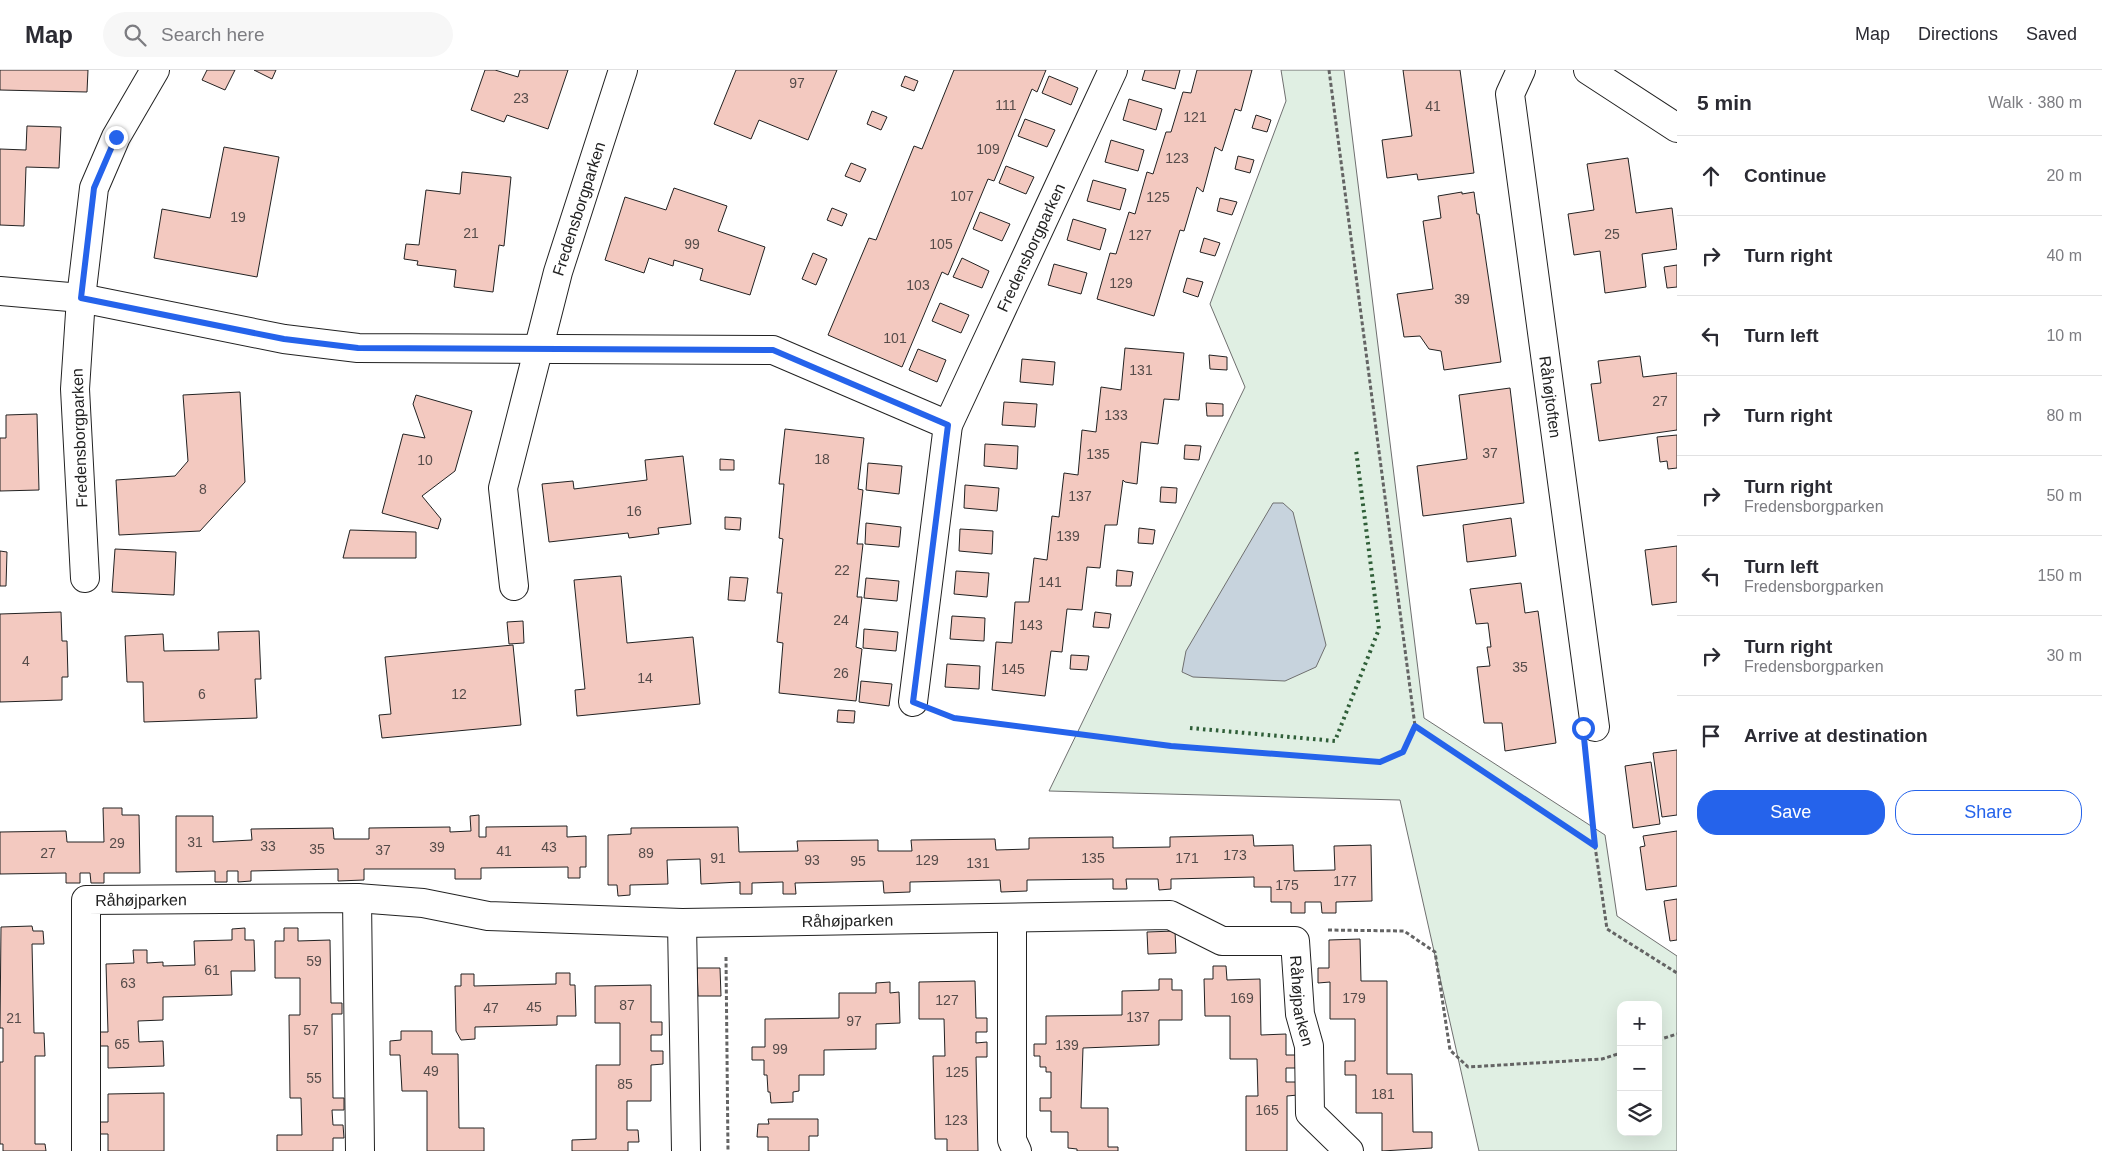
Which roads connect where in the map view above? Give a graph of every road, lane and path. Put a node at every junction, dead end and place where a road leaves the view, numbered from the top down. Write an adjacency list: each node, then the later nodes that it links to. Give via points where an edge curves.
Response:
1 (156, 70): 9 (street, Fredensborgparken, via 116,137 94,188)
2 (623, 70): 10 (street, Fredensborgparken, via 558,272)
3 (1114, 70): 11 (street, Fredensborgparken)
4 (1329, 70): 15 (path)
5 (1521, 70): 16 (street, Råhøjtoften, via 1510,94)
6 (1588, 70): 7 (street)
7 (1677, 128)
8 (0, 291): 9 (street)
9 (81, 298): 10 (street, via 284,339 358,348); 12 (street, Fredensborgparken, via 75,389)
10 (539, 349): 11 (street, via 773,350); 13 (street, Fredensborgparken, via 503,488)
11 (948, 425): 14 (street, Fredensborgparken)
12 (85, 578)
13 (514, 586)
14 (913, 702): 15 (path, via 954,718 1171,746 1380,762 1403,752)
15 (1415, 726): 17 (path)
16 (1595, 727): 17 (path, via 1583,728)
17 (1595, 846): 23 (path, via 1607,929)
18 (357, 898): 20 (street, Råhøjparken, via 424,903 488,916); 27 (street, Råhøjparken, via 86,900); 28 (street)
19 (1012, 918): 21 (street, Råhøjparken); 22 (street, Råhøjparken, via 1170,915 1222,941); 31 (street, via 1012,1140)
20 (682, 922): 21 (street, Råhøjparken); 29 (street)
21 (726, 922): 30 (path)
22 (1294, 941): 26 (path, via 1314,930 1404,931 1435,952 1450,1050 1468,1067 1602,1059); 32 (street, Råhøjparken, via 1300,1014 1309,1046 1310,1114)
23 (1677, 973)
24 (1677, 1034): 25 (path)
25 (1662, 1039)
26 (1617, 1054)
27 (86, 1151)
28 (360, 1151)
29 (686, 1151)
30 (728, 1151)
31 (1017, 1151)
32 (1349, 1151)

